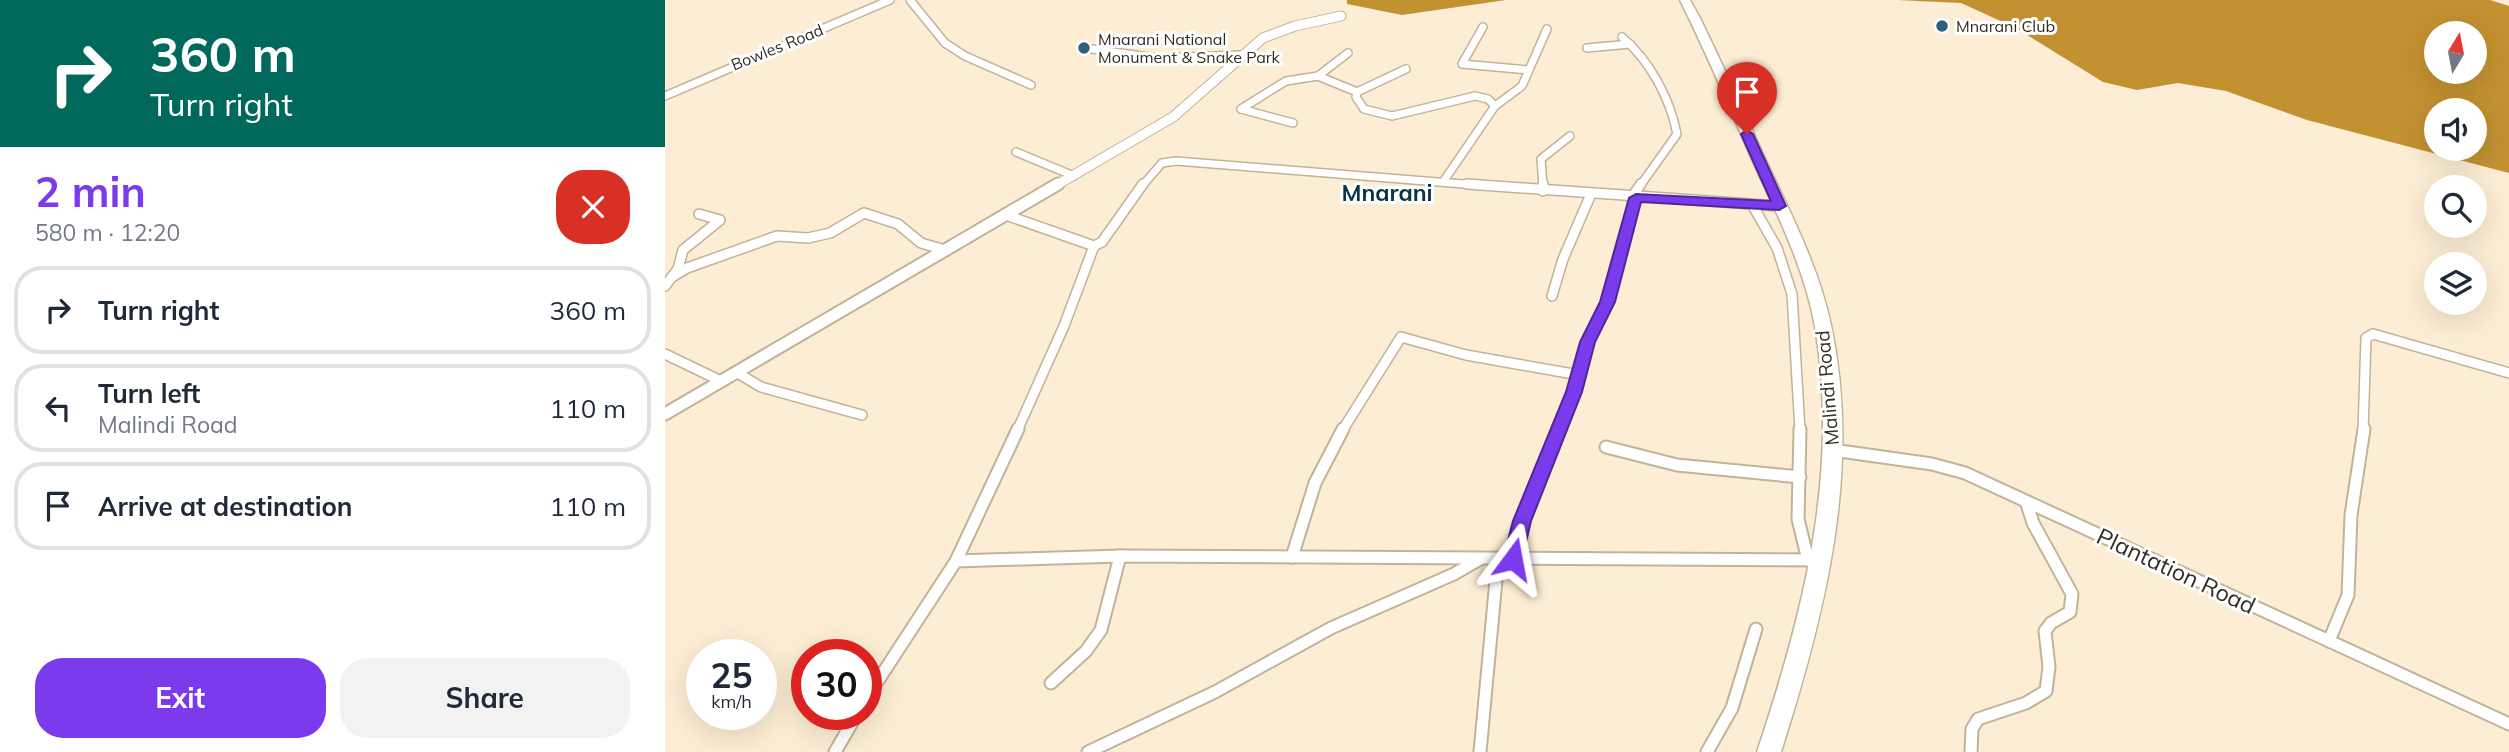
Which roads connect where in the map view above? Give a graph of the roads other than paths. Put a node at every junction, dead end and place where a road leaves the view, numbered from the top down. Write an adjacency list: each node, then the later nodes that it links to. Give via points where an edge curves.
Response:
1 (890, 0): 18 (street, Bowles Road)
2 (910, 0): 16 (street, via 945,43)
3 (1686, 1): 29 (highway, Malindi Road)
4 (1341, 16): 12 (street, via 1275,33)
5 (1483, 27): 14 (street, via 1462,64)
6 (1547, 29): 14 (street)
7 (1622, 37): 8 (street)
8 (1630, 44): 10 (street); 27 (street, via 1675,116 1677,134)
9 (1085, 48): 12 (street, via 1133,57)
10 (1587, 48)
11 (1348, 53): 15 (street)
12 (1240, 55): 23 (street, via 1173,117)
13 (1406, 69): 17 (street)
14 (1528, 70): 19 (street, via 1522,86)
15 (1318, 76): 17 (street); 20 (street, via 1282,81 1241,109)
16 (1031, 85)
17 (1357, 92): 19 (street, via 1364,109 1392,116 1475,96)
18 (665, 96)
19 (1495, 106): 24 (street)
20 (1293, 124)
21 (1570, 136): 25 (street, via 1541,159)
22 (1016, 152): 23 (street)
23 (1074, 176): 31 (street)
24 (1443, 182): 25 (street); 32 (street, via 1166,162 1153,170 1102,242)
25 (1543, 191): 26 (street)
26 (1591, 194): 27 (street); 36 (street)
27 (1633, 198): 28 (street); 40 (street, via 1608,302 1587,342)
28 (1753, 206): 29 (street); 46 (street, via 1789,274)
29 (1779, 206): 45 (highway, Malindi Road, via 1793,232 1823,325)
30 (699, 214): 34 (street, via 720,220 683,250)
31 (1006, 215): 32 (street); 33 (street)
32 (1094, 246): 54 (street, via 1044,372)
33 (946, 250): 34 (street, via 921,243 898,224 864,213 830,233 808,238 777,236 687,268); 38 (street)
34 (672, 278): 35 (street)
35 (665, 286)
36 (1552, 296)
37 (665, 354): 41 (street)
38 (736, 372): 41 (street); 43 (street, via 761,387)
39 (2509, 373): 56 (street, via 2391,337 2373,334 2366,338 2364,426 2351,515 2350,577)
40 (1579, 375): 49 (street, via 1466,355 1401,337 1335,442 1309,495); 52 (street, via 1522,521)
41 (721, 381): 42 (street)
42 (665, 414)
43 (862, 415)
44 (1606, 447): 46 (street, via 1639,459 1713,471)
45 (1833, 450): 47 (street, Plantation Road, via 1965,473); 53 (highway, Malindi Road)
46 (1800, 477): 53 (street, via 1798,519)
47 (2027, 504): 56 (street, Plantation Road); 66 (street, via 2072,594 2070,612 2045,632 2046,691 1978,719 1972,729)
48 (1120, 556): 49 (street); 54 (street); 58 (street, via 1101,630)
49 (1292, 557): 50 (street)
50 (1480, 558): 51 (street); 62 (street, via 1331,628 1215,692)
51 (1498, 559): 52 (street); 63 (street)
52 (1513, 559): 53 (street)
53 (1816, 560): 65 (highway, Malindi Road, via 1805,640)
54 (956, 561): 57 (street)
55 (1756, 629): 64 (street, via 1732,708)
56 (2329, 641): 59 (street, Plantation Road)
57 (882, 674)
58 (1051, 683)
59 (2509, 724)
60 (848, 730): 61 (street)
61 (835, 752)
62 (1089, 752)
63 (1480, 752)
64 (1707, 752)
65 (1769, 752)
66 (1971, 752)

